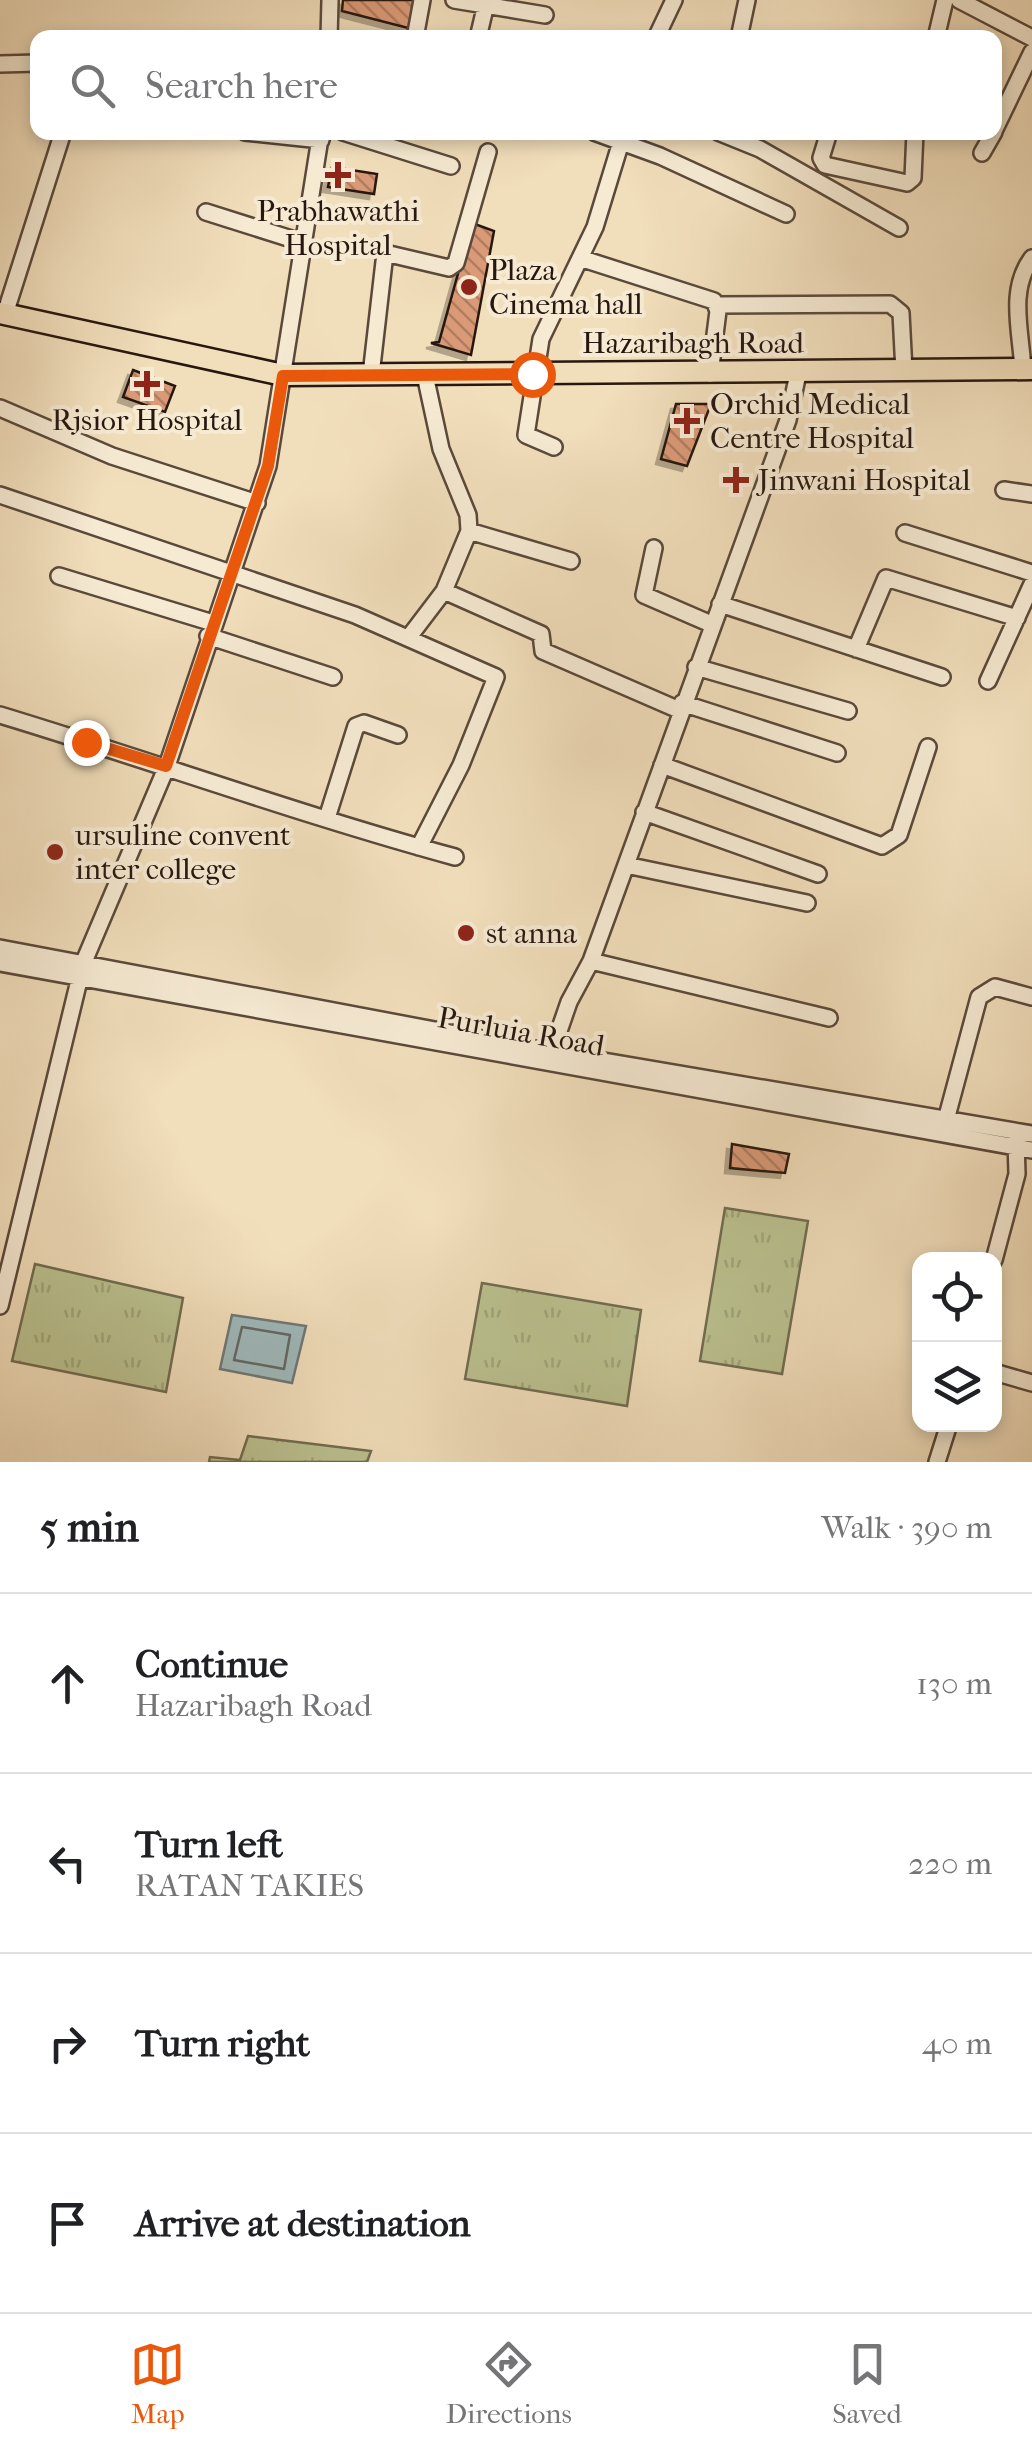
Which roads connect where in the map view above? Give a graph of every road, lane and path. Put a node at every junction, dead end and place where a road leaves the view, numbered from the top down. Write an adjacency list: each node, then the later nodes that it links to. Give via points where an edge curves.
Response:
1 (330, 0): 10 (street)
2 (422, 0): 11 (street)
3 (454, 0): 8 (street)
4 (674, 0): 13 (street)
5 (747, 0): 14 (street)
6 (945, 0): 15 (street)
7 (959, 0): 16 (street)
8 (486, 4): 9 (street); 12 (street)
9 (544, 15)
10 (329, 30)
11 (416, 30)
12 (480, 30)
13 (659, 30)
14 (741, 30)
15 (938, 30)
16 (1032, 38)
17 (1032, 52): 20 (street)
18 (30, 63): 19 (street)
19 (0, 64)
20 (1002, 115)
21 (59, 140): 40 (street)
22 (320, 140): 36 (street)
23 (368, 140): 32 (street)
24 (621, 140): 37 (street)
25 (630, 140): 34 (street)
26 (737, 140): 35 (street)
27 (826, 140): 28 (street, via 826,165 907,184)
28 (915, 140)
29 (989, 140): 31 (street)
30 (488, 152): 46 (street, via 456,263 450,268 385,254)
31 (982, 153)
32 (451, 166)
33 (206, 212): 36 (street)
34 (786, 214)
35 (899, 228)
36 (304, 243): 48 (street)
37 (580, 258): 39 (street); 43 (street, via 541,339)
38 (1032, 258): 41 (street, via 1015,292)
39 (717, 305): 42 (street, via 890,304 901,313); 44 (street)
40 (2, 314): 48 (main road, Hazaribagh Road)
41 (1027, 370): 42 (main road, Hazaribagh Road)
42 (904, 371): 45 (main road, Hazaribagh Road)
43 (532, 374): 44 (main road, Hazaribagh Road); 47 (main road, Hazaribagh Road); 50 (street, via 526,435)
44 (710, 374): 45 (main road, Hazaribagh Road)
45 (798, 374): 64 (street, via 788,420)
46 (371, 375): 47 (main road, Hazaribagh Road); 48 (main road, Hazaribagh Road)
47 (425, 375): 55 (street)
48 (283, 376): 54 (street)
49 (0, 408): 54 (street, via 112,456)
50 (554, 447)
51 (1004, 490): 52 (street)
52 (1032, 494)
53 (0, 495): 59 (street)
54 (256, 503): 59 (street)
55 (469, 531): 58 (street); 63 (street)
56 (905, 533): 60 (street)
57 (654, 548): 66 (street, via 644,595)
58 (571, 561)
59 (232, 574): 67 (street); 68 (street)
60 (1032, 574)
61 (59, 576): 67 (street)
62 (1032, 584): 65 (street)
63 (444, 592): 68 (street); 74 (street, via 541,634 544,652)
64 (720, 604): 66 (street); 69 (street)
65 (1017, 618): 69 (street, via 886,578); 73 (street)
66 (711, 624): 70 (street)
67 (211, 629): 72 (street); 81 (street)
68 (408, 637): 84 (street, via 496,677)
69 (856, 649): 71 (street)
70 (696, 667): 74 (street); 75 (street)
71 (942, 677)
72 (333, 678)
73 (988, 681)
74 (680, 706): 79 (street); 80 (street)
75 (848, 711)
76 (0, 714): 81 (street)
77 (398, 736): 83 (street, via 356,726)
78 (928, 748): 80 (street, via 899,836 882,846)
79 (837, 753)
80 (662, 765): 82 (street)
81 (166, 766): 83 (street); 92 (street)
82 (644, 812): 86 (street); 87 (street)
83 (326, 818): 84 (street)
84 (419, 847): 85 (street)
85 (455, 857)
86 (626, 865): 88 (street); 90 (street)
87 (818, 874)
88 (807, 903)
89 (0, 948): 92 (street, Purluia Road)
90 (590, 960): 94 (street); 95 (street)
91 (0, 963): 92 (street, Purluia Road)
92 (82, 971): 95 (street, Purluia Road); 99 (street)
93 (1032, 997): 96 (street, via 985,989)
94 (828, 1018)
95 (549, 1058): 96 (street, Purluia Road); 97 (street, Purluia Road)
96 (946, 1120): 97 (street, Purluia Road)
97 (1024, 1141): 98 (street)
98 (996, 1252)
99 (0, 1306)
100 (1002, 1374): 101 (street)
101 (1032, 1383)
102 (947, 1432): 103 (street)
103 (937, 1462)

